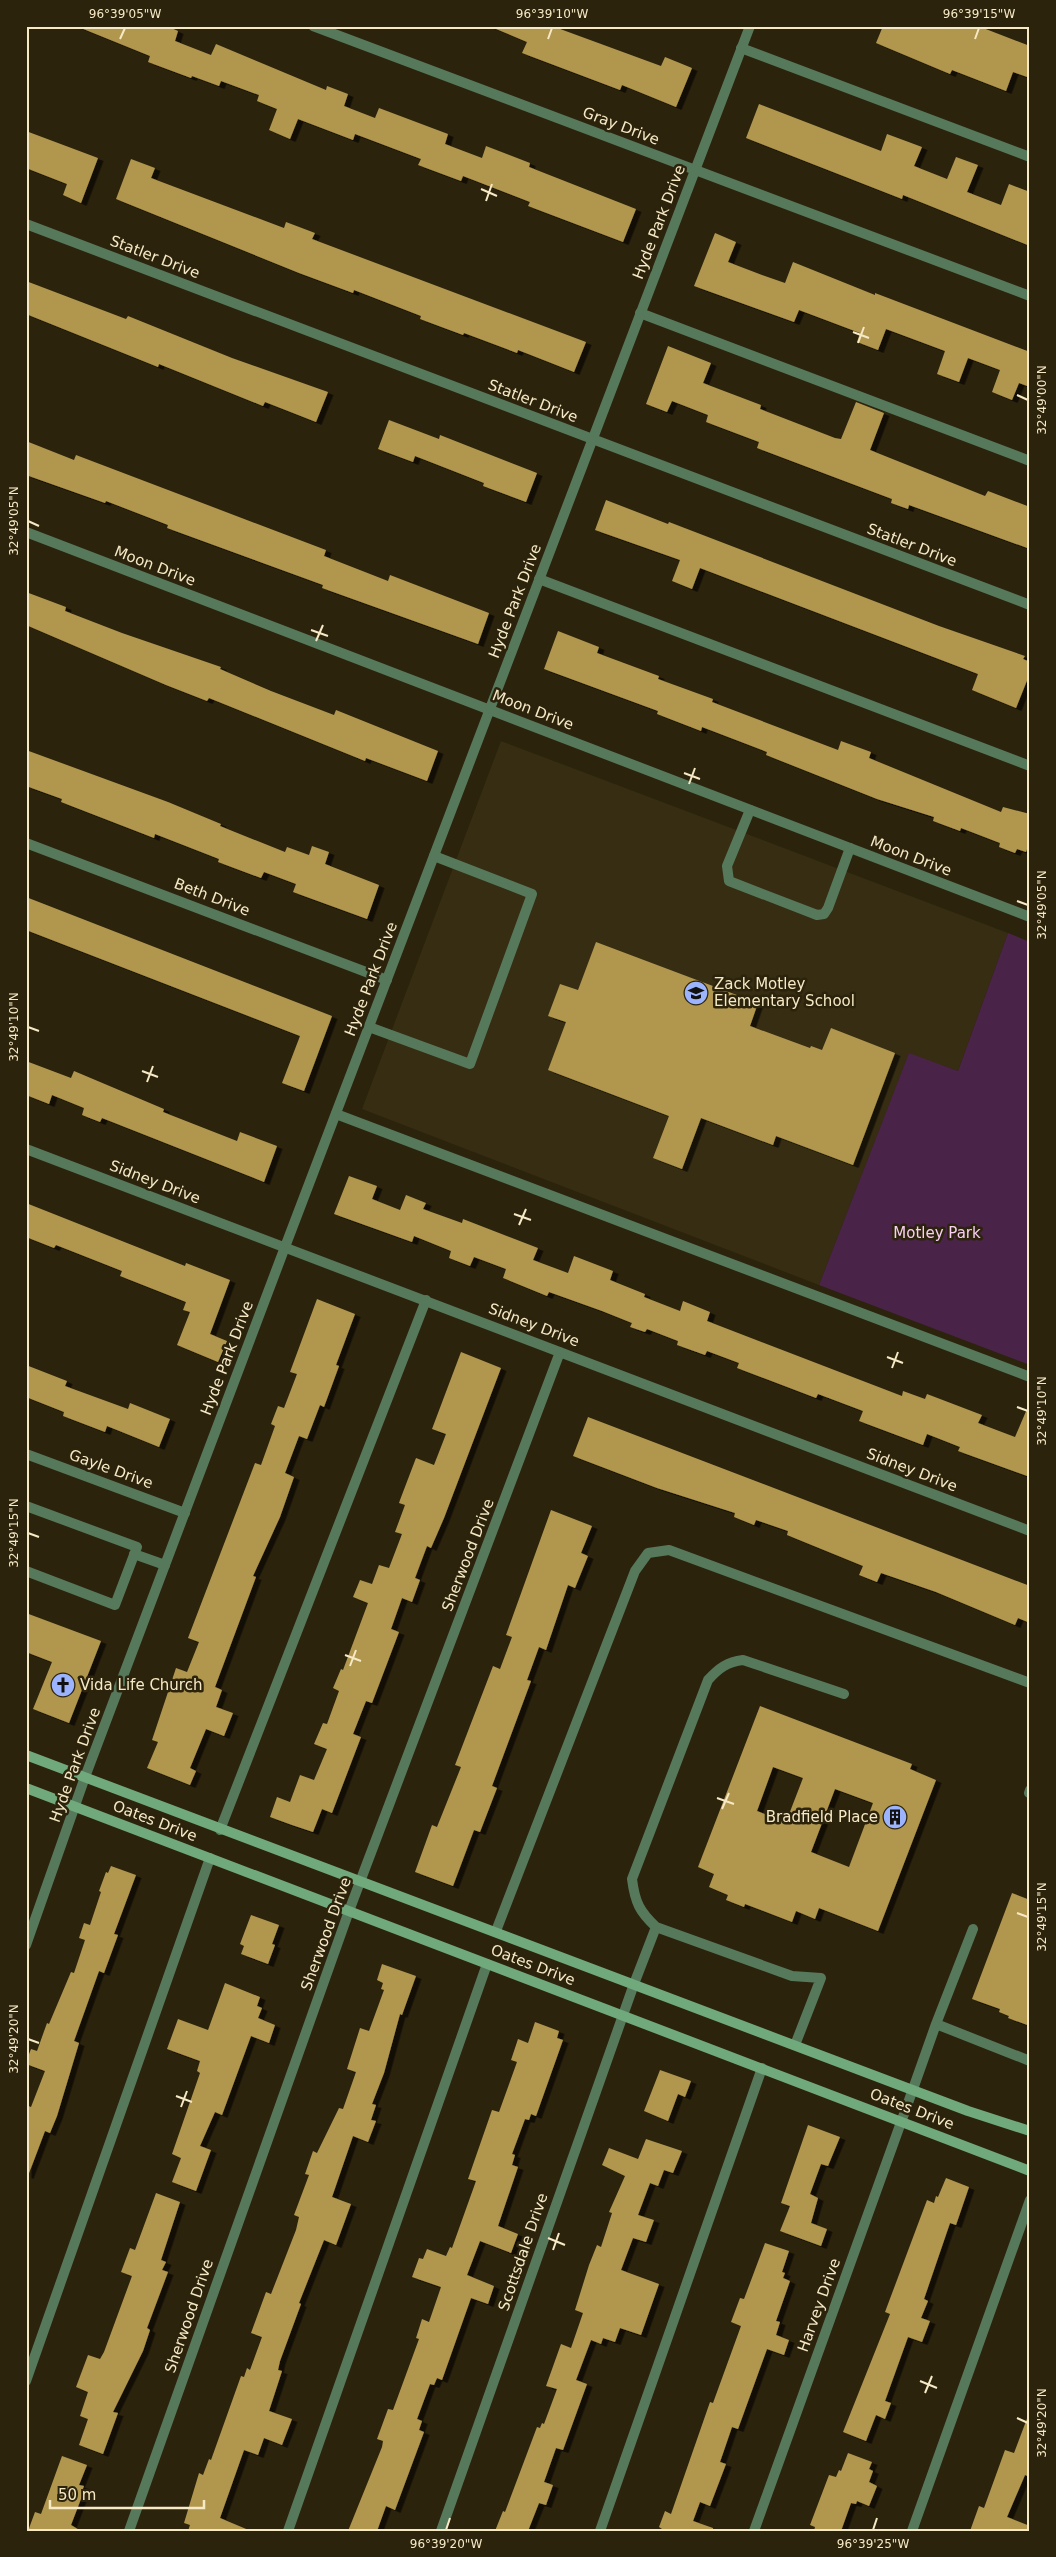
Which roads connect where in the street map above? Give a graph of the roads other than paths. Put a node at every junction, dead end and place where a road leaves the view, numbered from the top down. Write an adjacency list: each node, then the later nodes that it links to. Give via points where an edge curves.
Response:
1 (313, 26): 5 (street, Gray Drive)
2 (750, 26): 3 (street, Hyde Park Drive)
3 (741, 48): 4 (street); 5 (street, Hyde Park Drive)
4 (1030, 157)
5 (695, 170): 7 (street, Gray Drive); 8 (street, Hyde Park Drive)
6 (26, 224): 9 (street, Statler Drive)
7 (1030, 296)
8 (640, 313): 9 (street, Hyde Park Drive); 10 (street)
9 (593, 440): 12 (street, Hyde Park Drive); 13 (street, Statler Drive)
10 (1030, 461)
11 (26, 532): 14 (street, Moon Drive)
12 (540, 579): 14 (street, Hyde Park Drive); 15 (street)
13 (1030, 605)
14 (490, 710): 16 (street, Moon Drive); 19 (street, Hyde Park Drive)
15 (1030, 766)
16 (750, 810): 18 (street, Moon Drive); 18 (street, via 727,866 729,881 817,916 828,908)
17 (26, 843): 21 (street, Beth Drive)
18 (850, 848): 20 (street, Moon Drive)
19 (434, 856): 21 (street, Hyde Park Drive); 22 (street, via 532,894 470,1064)
20 (1030, 917)
21 (387, 980): 22 (street, Hyde Park Drive)
22 (369, 1027): 23 (street, Hyde Park Drive)
23 (336, 1114): 25 (street, Hyde Park Drive); 28 (street)
24 (26, 1149): 25 (street, Sidney Drive)
25 (285, 1247): 26 (street, Sidney Drive); 31 (street, Hyde Park Drive)
26 (426, 1300): 27 (street, Sidney Drive); 42 (street)
27 (560, 1352): 32 (street, Sidney Drive); 44 (street, Sherwood Drive)
28 (1030, 1377)
29 (26, 1454): 31 (street, Gayle Drive)
30 (26, 1506): 33 (street, via 137,1547)
31 (185, 1513): 34 (street, Hyde Park Drive)
32 (1030, 1531)
33 (134, 1554): 34 (street); 35 (street, via 115,1605)
34 (165, 1565): 39 (street, Hyde Park Drive)
35 (26, 1571)
36 (1030, 1683): 48 (street, via 669,1550 648,1553 636,1571)
37 (844, 1694): 46 (street, via 743,1660 729,1662 708,1680 632,1880 634,1896 642,1913)
38 (26, 1755): 39 (main road, Oates Drive)
39 (85, 1777): 41 (street, Hyde Park Drive); 42 (main road, Oates Drive)
40 (26, 1788): 41 (main road, Oates Drive)
41 (75, 1807): 43 (main road, Oates Drive); 49 (street, Hyde Park Drive)
42 (220, 1830): 44 (main road, Oates Drive)
43 (210, 1858): 45 (main road, Oates Drive); 62 (street)
44 (360, 1883): 45 (street, Sherwood Drive); 48 (main road, Oates Drive)
45 (349, 1911): 50 (main road, Oates Drive); 63 (street, Sherwood Drive)
46 (656, 1927): 51 (street, Scottsdale Drive); 54 (street, via 792,1976 821,1978)
47 (973, 1929): 53 (street, Harvey Drive)
48 (496, 1931): 51 (main road, Oates Drive)
49 (26, 1945)
50 (487, 1964): 52 (main road, Oates Drive); 64 (street)
51 (634, 1984): 52 (street, Scottsdale Drive); 54 (main road, Oates Drive)
52 (623, 2015): 56 (main road, Oates Drive); 65 (street, Scottsdale Drive)
53 (936, 2024): 55 (street); 57 (street, Harvey Drive)
54 (795, 2045): 57 (main road, Oates Drive)
55 (1030, 2061)
56 (762, 2068): 58 (main road, Oates Drive); 66 (street)
57 (913, 2089): 58 (street, Harvey Drive); 59 (main road, Oates Drive)
58 (900, 2120): 60 (main road, Oates Drive); 67 (street, Harvey Drive)
59 (1030, 2131)
60 (1030, 2171)
61 (1030, 2200): 68 (street)
62 (26, 2381)
63 (129, 2531)
64 (288, 2531)
65 (441, 2531)
66 (600, 2531)
67 (754, 2531)
68 (912, 2531)

